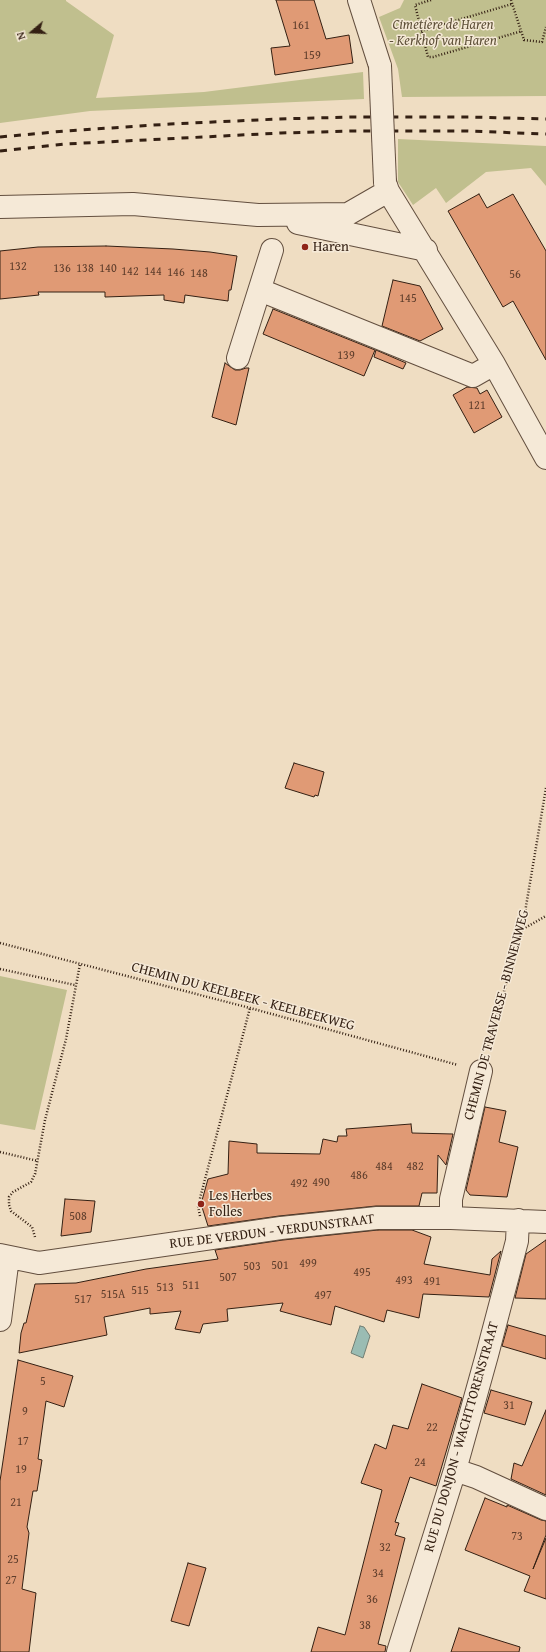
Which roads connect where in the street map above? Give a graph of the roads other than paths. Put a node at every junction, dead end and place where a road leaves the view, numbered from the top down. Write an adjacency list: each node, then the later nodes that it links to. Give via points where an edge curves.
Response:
1 (359, 0): 2 (street, bridge, via 380,66)
2 (386, 186): 4 (street, via 348,214); 6 (street)
3 (0, 206): 4 (street, via 133,204)
4 (258, 215): 6 (street)
5 (272, 250): 7 (street)
6 (426, 250): 9 (street)
7 (260, 290): 8 (street); 9 (street, via 473,376)
8 (238, 358)
9 (494, 364): 10 (street)
10 (546, 458)
11 (481, 1072): 12 (street, CHEMIN DE TRAVERSE - BINNENWEG, via 451,1199)
12 (451, 1218): 13 (street, RUE DE VERDUN - VERDUNSTRAAT); 15 (street, RUE DE VERDUN - VERDUNSTRAAT, via 377,1218 281,1228 39,1262)
13 (518, 1220): 14 (street, RUE DE VERDUN - VERDUNSTRAAT); 17 (street, RUE DU DONJON - WACHTTORENSTRAAT, via 517,1241)
14 (546, 1222)
15 (4, 1256): 16 (street)
16 (0, 1320)
17 (455, 1470): 18 (street); 19 (street, RUE DU DONJON - WACHTTORENSTRAAT)
18 (546, 1509)
19 (398, 1652)

